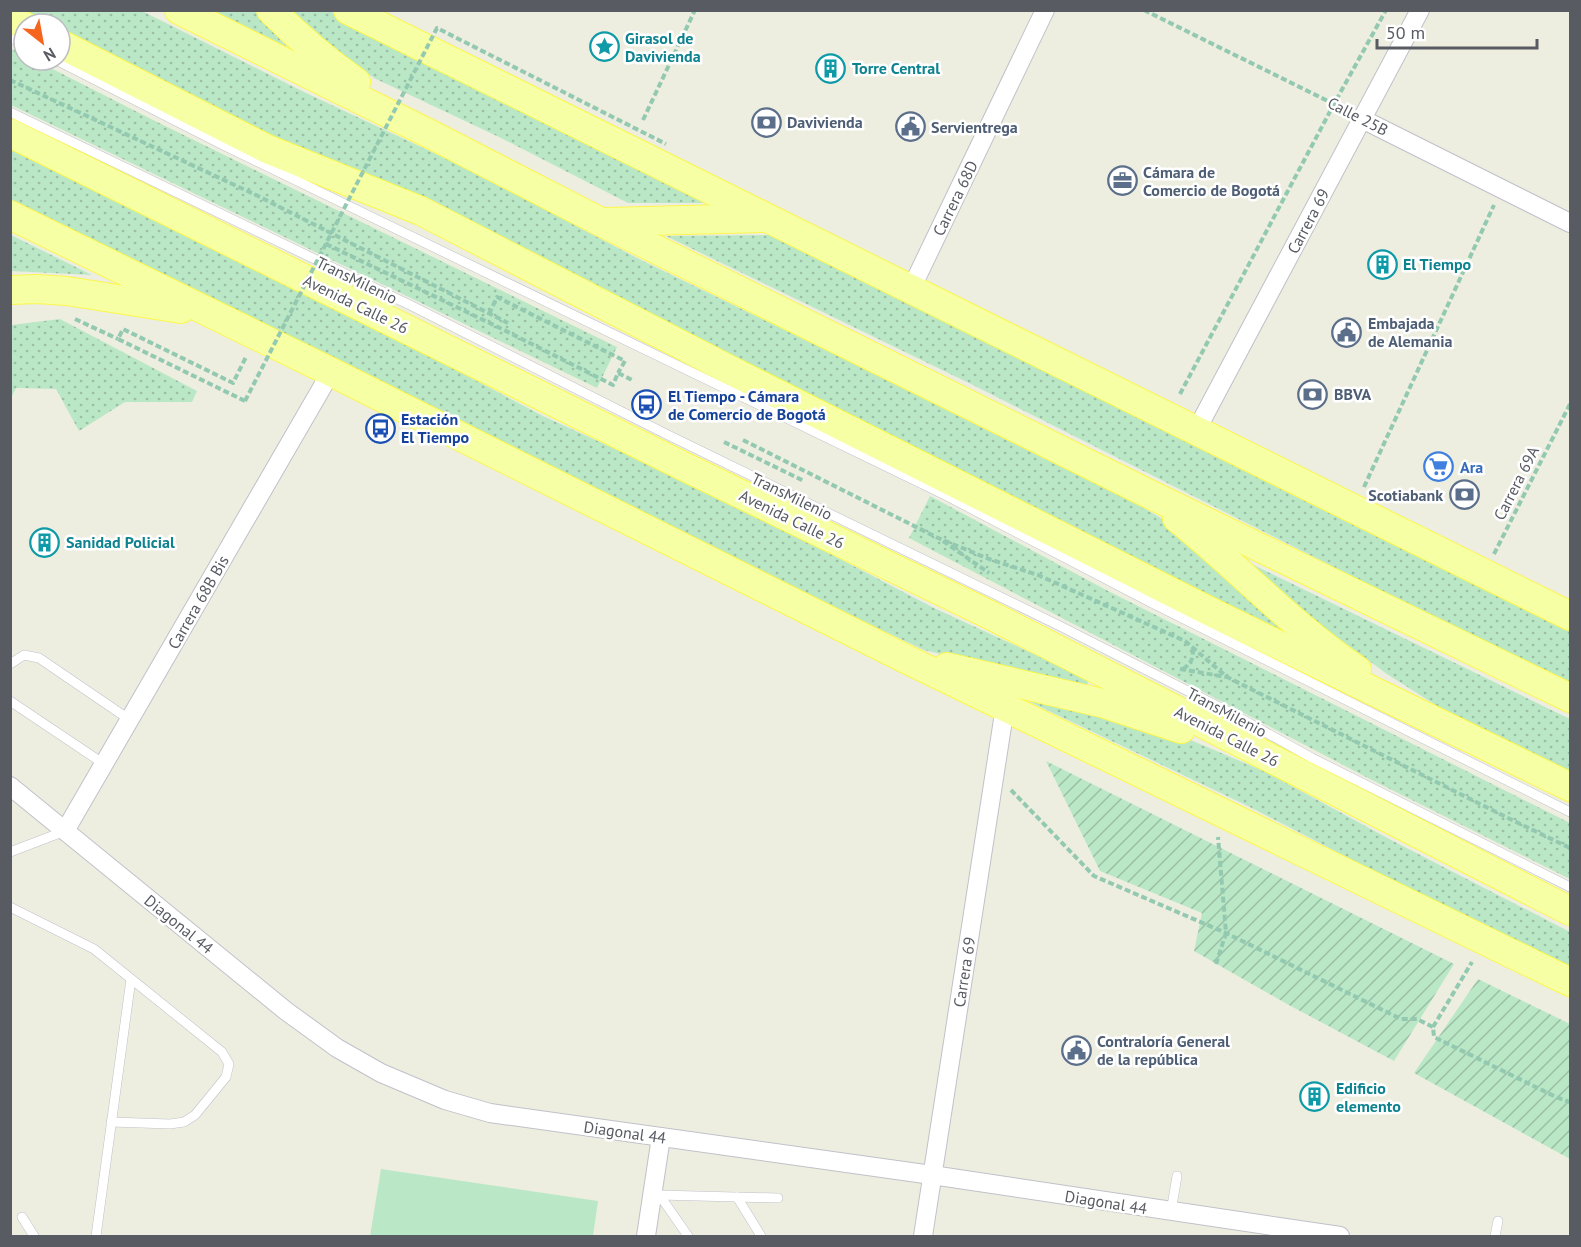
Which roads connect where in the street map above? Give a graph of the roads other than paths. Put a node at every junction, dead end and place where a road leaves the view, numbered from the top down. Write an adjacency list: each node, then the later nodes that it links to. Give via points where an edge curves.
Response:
1 (179, 10): 11 (main road)
2 (272, 10): 11 (main road, via 328,63)
3 (348, 10): 13 (main road)
4 (1046, 10): 16 (street, Carrera 68D)
5 (1420, 10): 9 (street, Carrera 69)
6 (72, 50): 29 (main road, via 267,149 421,211 719,365)
7 (72, 68): 34 (lane, via 945,495 1150,603)
8 (10, 112): 37 (lane, TransMilenio, via 1062,627)
9 (1362, 119): 15 (street, Calle 25B); 20 (street, Carrera 69)
10 (10, 133): 31 (main road, Avenida Calle 26, via 990,615)
11 (432, 135): 14 (main road)
12 (10, 215): 18 (main road)
13 (767, 218): 14 (main road); 16 (main road)
14 (601, 222): 21 (main road)
15 (1570, 223)
16 (911, 289): 20 (main road)
17 (10, 290): 18 (main road, via 67,291)
18 (210, 313): 19 (main road)
19 (331, 372): 23 (main road); 28 (street, Carrera 68B Bis)
20 (1196, 431): 22 (main road)
21 (1141, 490): 25 (main road); 29 (main road, via 1341,659)
22 (1570, 616)
23 (906, 659): 27 (main road); 31 (main road, via 1102,703)
24 (10, 664): 28 (lane, via 24,656 39,658)
25 (1570, 698)
26 (10, 701): 30 (lane)
27 (1005, 707): 41 (main road); 44 (street, Carrera 69)
28 (130, 720): 30 (street, Carrera 68B Bis)
29 (1434, 721): 33 (main road)
30 (104, 764): 35 (street, Carrera 68B Bis)
31 (1290, 769): 39 (main road, Avenida Calle 26)
32 (10, 786): 35 (street, Diagonal 44)
33 (1570, 788)
34 (1570, 812)
35 (65, 831): 36 (lane); 43 (street, Diagonal 44, via 286,1011 337,1048 381,1073 445,1100 490,1113)
36 (10, 852)
37 (1570, 887)
38 (10, 907): 40 (lane, via 94,949)
39 (1570, 911)
40 (131, 979): 42 (lane); 42 (lane, via 222,1052 229,1065 226,1077 195,1115 184,1122)
41 (1570, 982)
42 (111, 1122): 53 (lane)
43 (661, 1137): 44 (street, Diagonal 44); 46 (street)
44 (932, 1175): 49 (street, Diagonal 44); 57 (street, Carrera 69)
45 (1177, 1176): 49 (lane)
46 (656, 1190): 47 (lane); 54 (street); 55 (lane)
47 (737, 1197): 48 (lane); 56 (lane)
48 (778, 1198)
49 (1171, 1212): 58 (street, Diagonal 44)
50 (22, 1217): 52 (lane)
51 (1498, 1221): 59 (lane)
52 (34, 1236)
53 (96, 1236)
54 (646, 1236)
55 (688, 1236)
56 (760, 1236)
57 (923, 1236)
58 (1340, 1236)
59 (1495, 1236)

